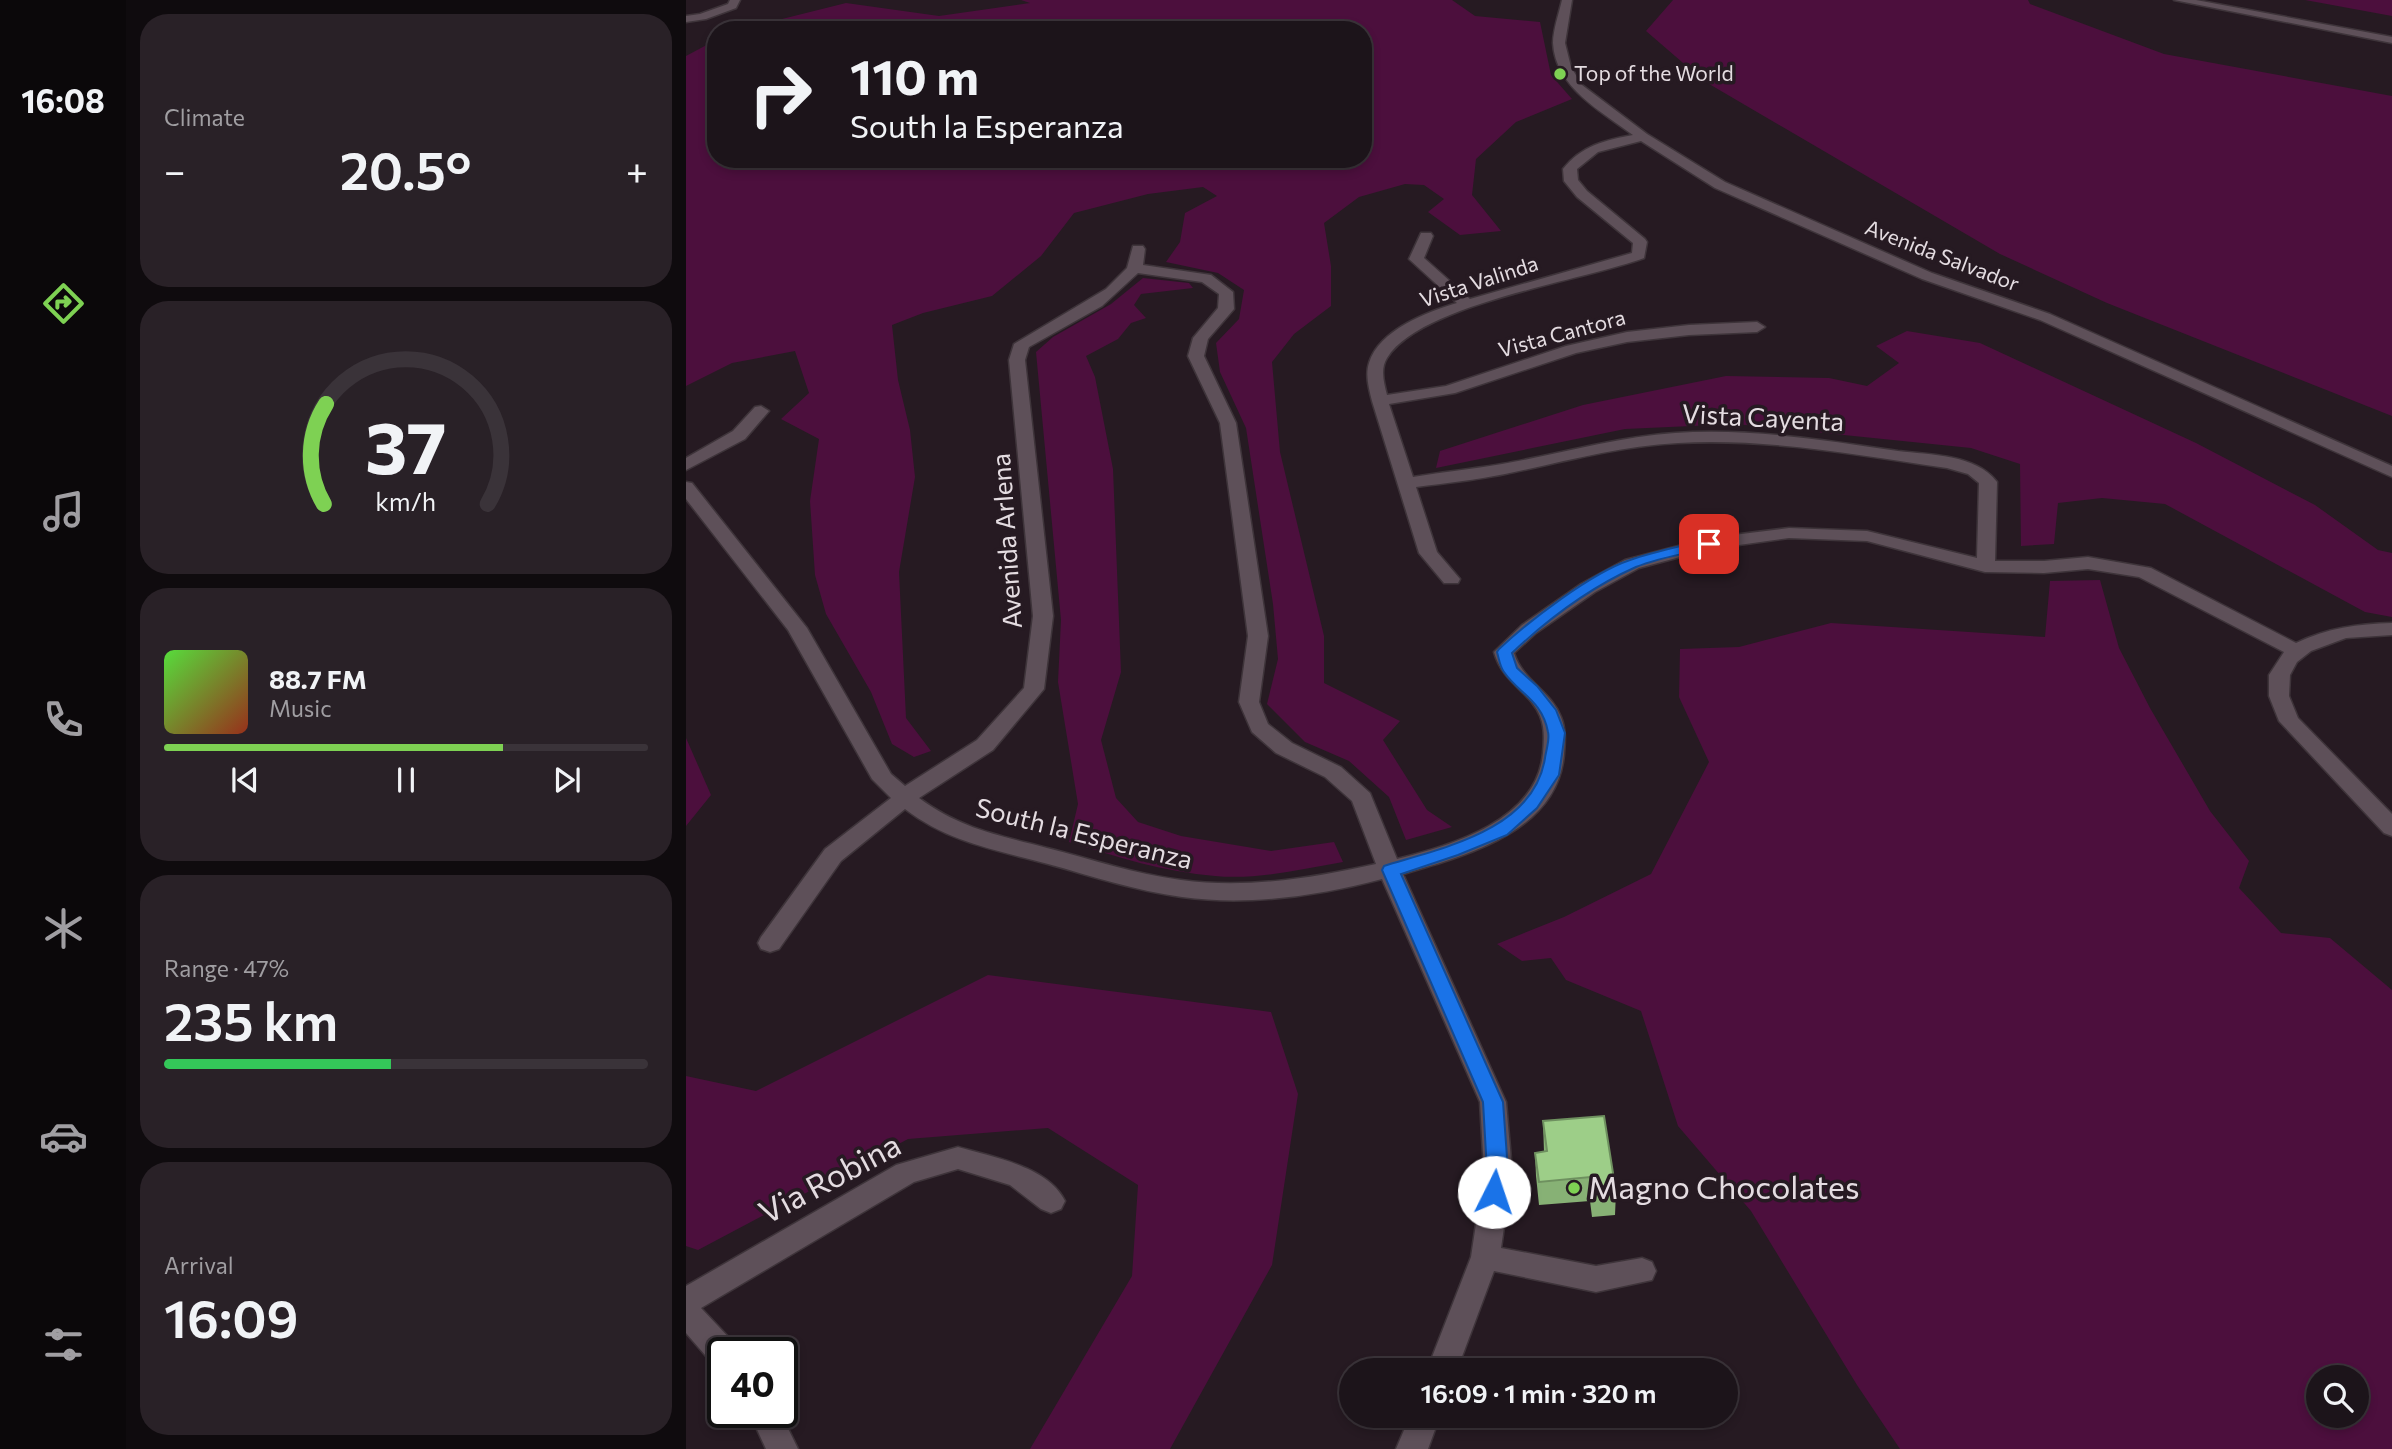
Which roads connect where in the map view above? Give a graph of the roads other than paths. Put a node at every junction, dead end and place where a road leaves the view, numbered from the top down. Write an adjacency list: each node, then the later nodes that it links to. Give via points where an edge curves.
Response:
1 (735, 0): 4 (street, via 732,6 702,18)
2 (1567, 0): 6 (street, Avenida Salvador, via 1559,43 1571,77 1577,87)
3 (2179, 0): 5 (street)
4 (686, 19)
5 (2392, 40)
6 (1643, 137): 8 (street, Vista Valinda, via 1591,150 1570,169 1571,181 1582,194 1640,242 1639,255); 13 (street, Avenida Salvador, via 1732,190 1927,276 2045,317)
7 (1426, 236): 8 (street, via 1416,260)
8 (1468, 305): 10 (street, Vista Valinda, via 1421,322 1388,345 1377,360 1375,382)
9 (1757, 327): 10 (street, Vista Cantora, via 1628,337 1572,349 1448,390)
10 (1380, 401): 14 (street, Vista Valinda)
11 (761, 411): 12 (street, via 739,435)
12 (686, 465)
13 (2392, 472)
14 (1406, 483): 16 (street, Vista Cayenta, via 1503,470 1618,443 1677,438 1783,440 1838,447 1974,470 1988,482); 17 (street, Vista Valinda, via 1428,553)
15 (688, 490): 20 (street, South la Esperanza, via 797,628 883,779)
16 (1985, 566): 19 (street, via 2088,563 2144,572); 22 (street, South la Esperanza, via 1867,536 1789,533 1709,544 1632,564 1588,588 1504,652 1510,670 1548,710 1557,733 1551,775 1531,804 1501,831)
17 (1451, 579)
18 (2392, 629): 19 (street, via 2340,634)
19 (2297, 651): 21 (street, via 2279,674 2281,707 2306,741)
20 (904, 798): 22 (street, South la Esperanza, via 959,832 1133,879 1201,891 1272,890); 22 (street, Avenida Arlena, via 985,745 1034,688 1043,616 1017,360 1022,344 1116,287 1137,258 1206,278 1226,292 1226,309 1201,338 1196,356 1228,423 1258,636 1249,702 1259,727 1284,748 1333,772 1362,798); 23 (street, Avenida Arlena, via 833,855)
21 (2392, 828)
22 (1390, 870): 25 (street, via 1493,1102 1498,1171)
23 (770, 943)
24 (1051, 1201): 27 (street, Via Robina, via 1019,1176 958,1158 906,1173)
25 (1485, 1257): 26 (street, via 1596,1279); 30 (street)
26 (1642, 1271)
27 (686, 1302)
28 (686, 1312): 29 (street)
29 (709, 1337)
30 (1447, 1358)
31 (772, 1428): 33 (street)
32 (1420, 1428): 34 (street)
33 (782, 1449)
34 (1412, 1449)

